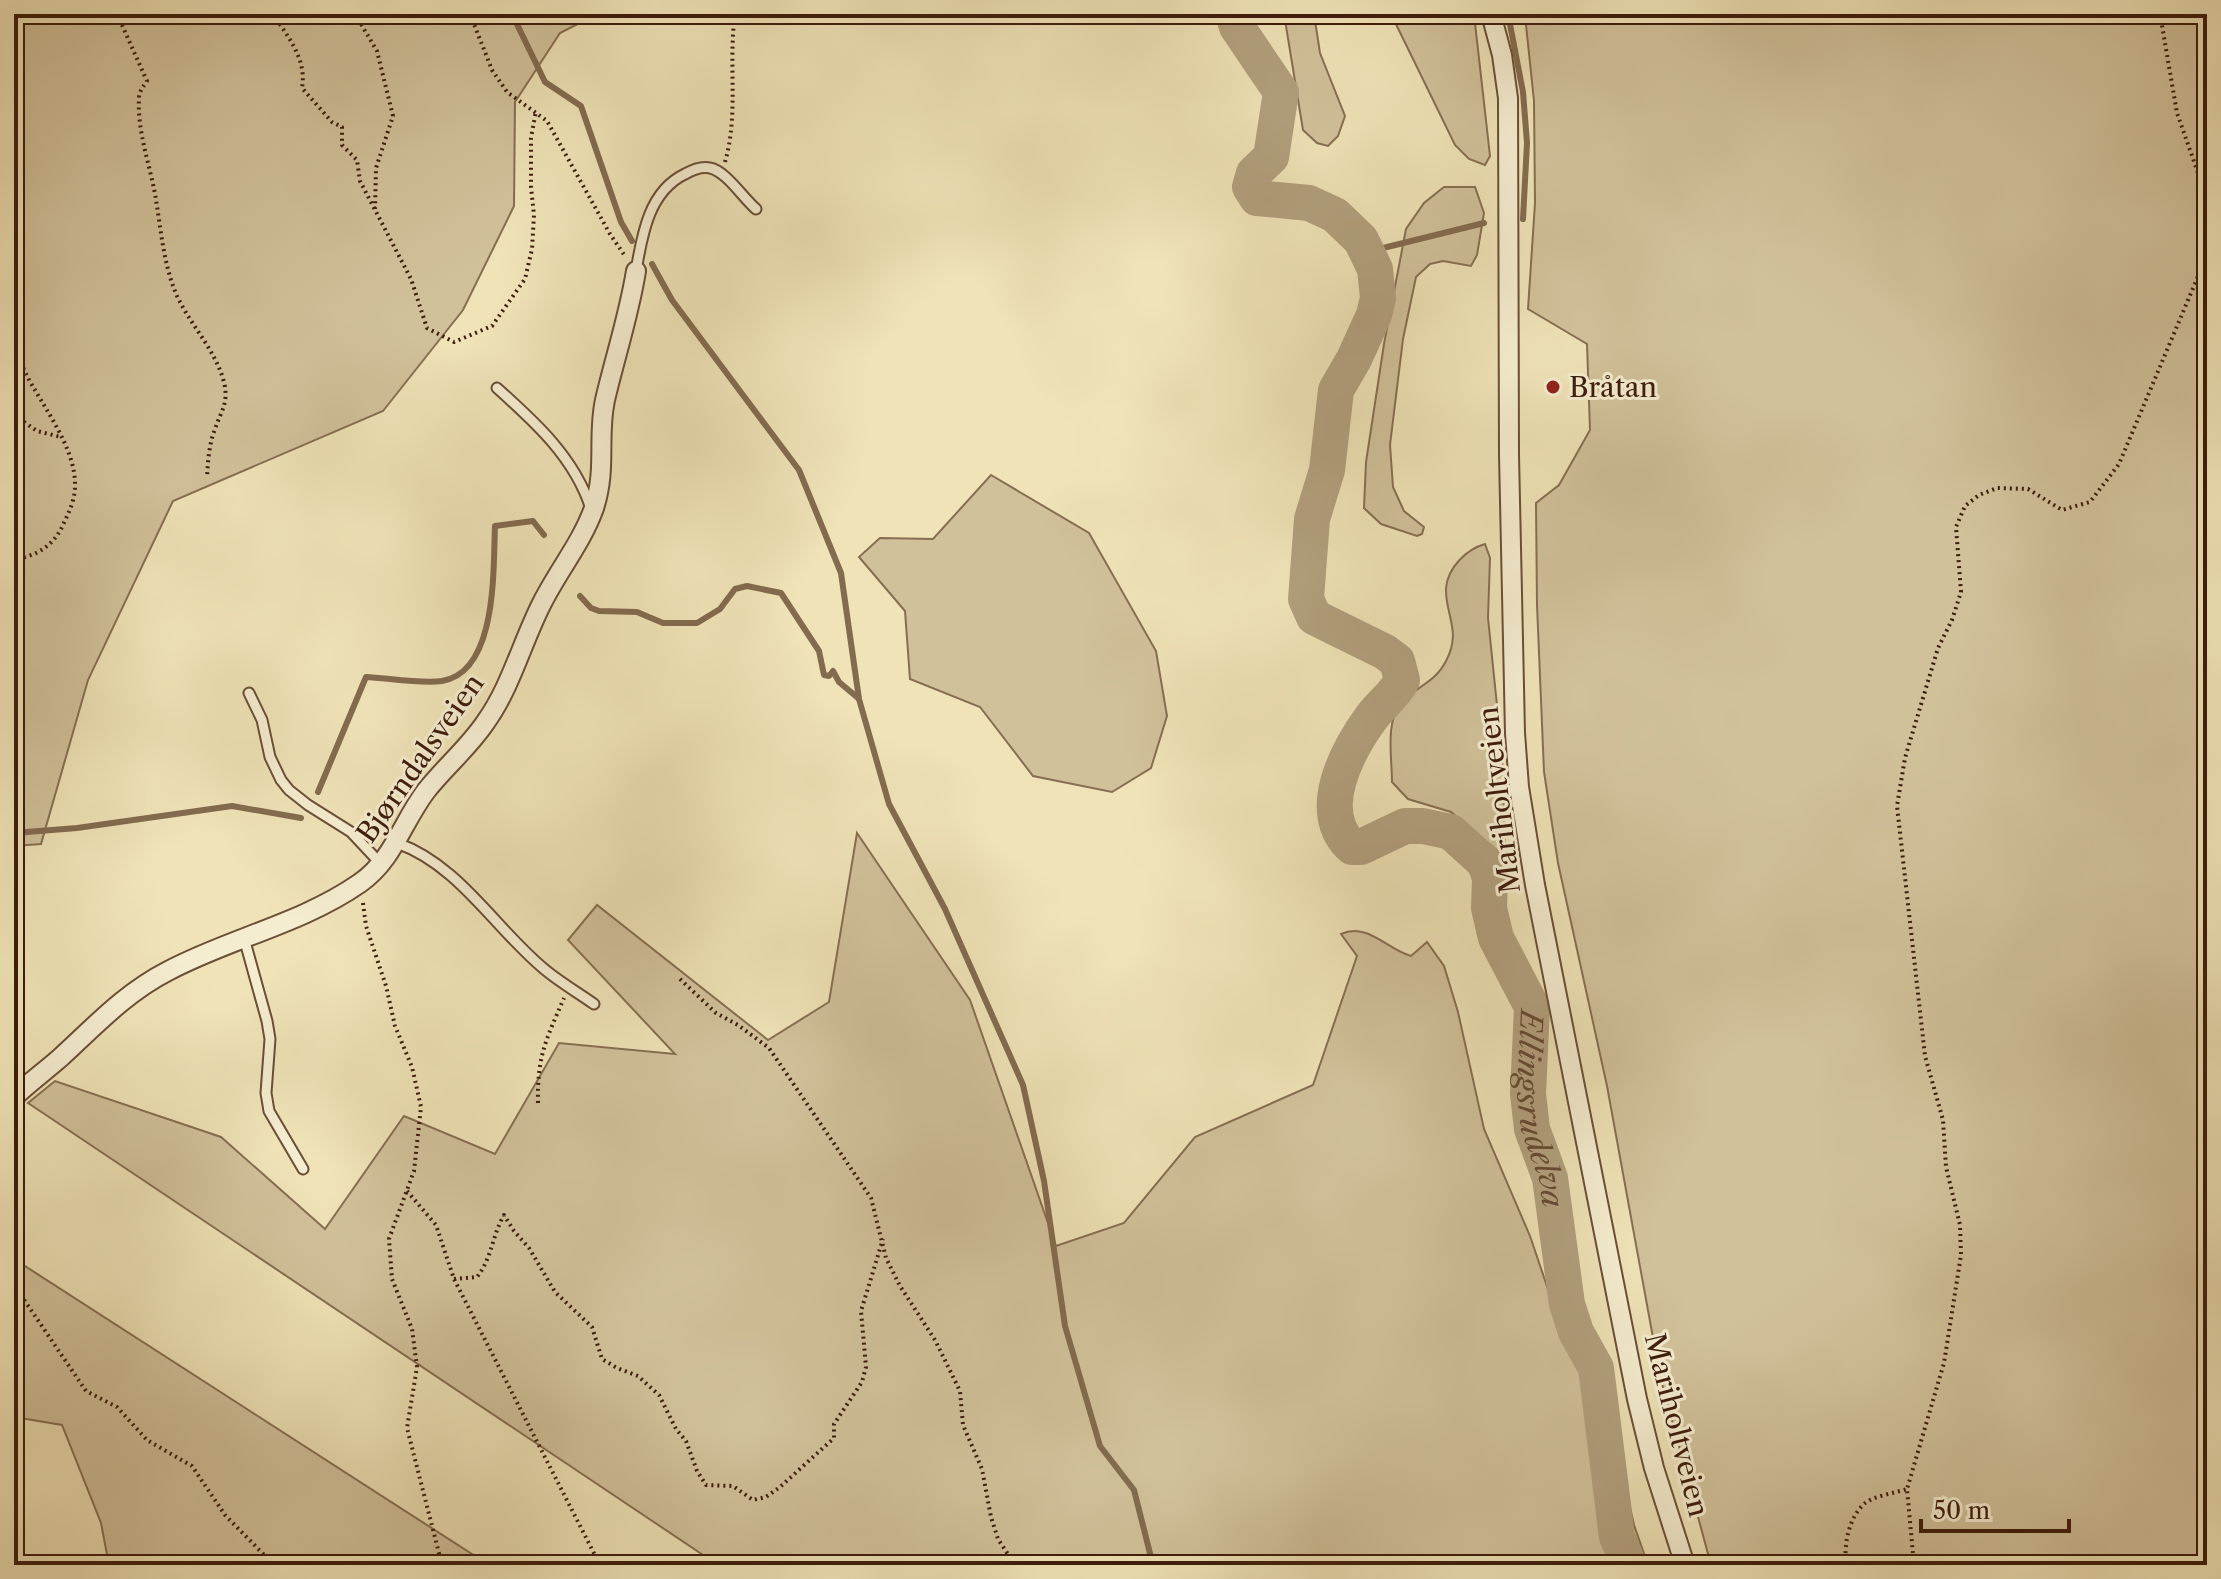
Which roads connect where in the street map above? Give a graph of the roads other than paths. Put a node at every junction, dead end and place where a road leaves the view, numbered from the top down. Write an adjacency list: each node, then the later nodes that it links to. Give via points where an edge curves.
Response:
1 (1491, 14): 13 (street, Mariholtveien, via 1508,98 1519,787 1637,1399)
2 (756, 209): 3 (lane, via 722,174 694,169 666,186 656,201)
3 (636, 271): 5 (street, Bjørndalsveien, via 605,400 603,465)
4 (497, 388): 5 (lane, via 564,456)
5 (592, 512): 7 (street, Bjørndalsveien, via 486,722 428,789)
6 (249, 693): 8 (lane, via 281,780 351,832)
7 (397, 843): 8 (street, Bjørndalsveien); 10 (lane, via 427,856 543,968)
8 (381, 864): 9 (street, Bjørndalsveien, via 313,910)
9 (244, 938): 11 (street, Bjørndalsveien, via 140,986); 12 (lane, via 270,1039 269,1111)
10 (594, 1004)
11 (14, 1097)
12 (303, 1169)
13 (1685, 1565)

